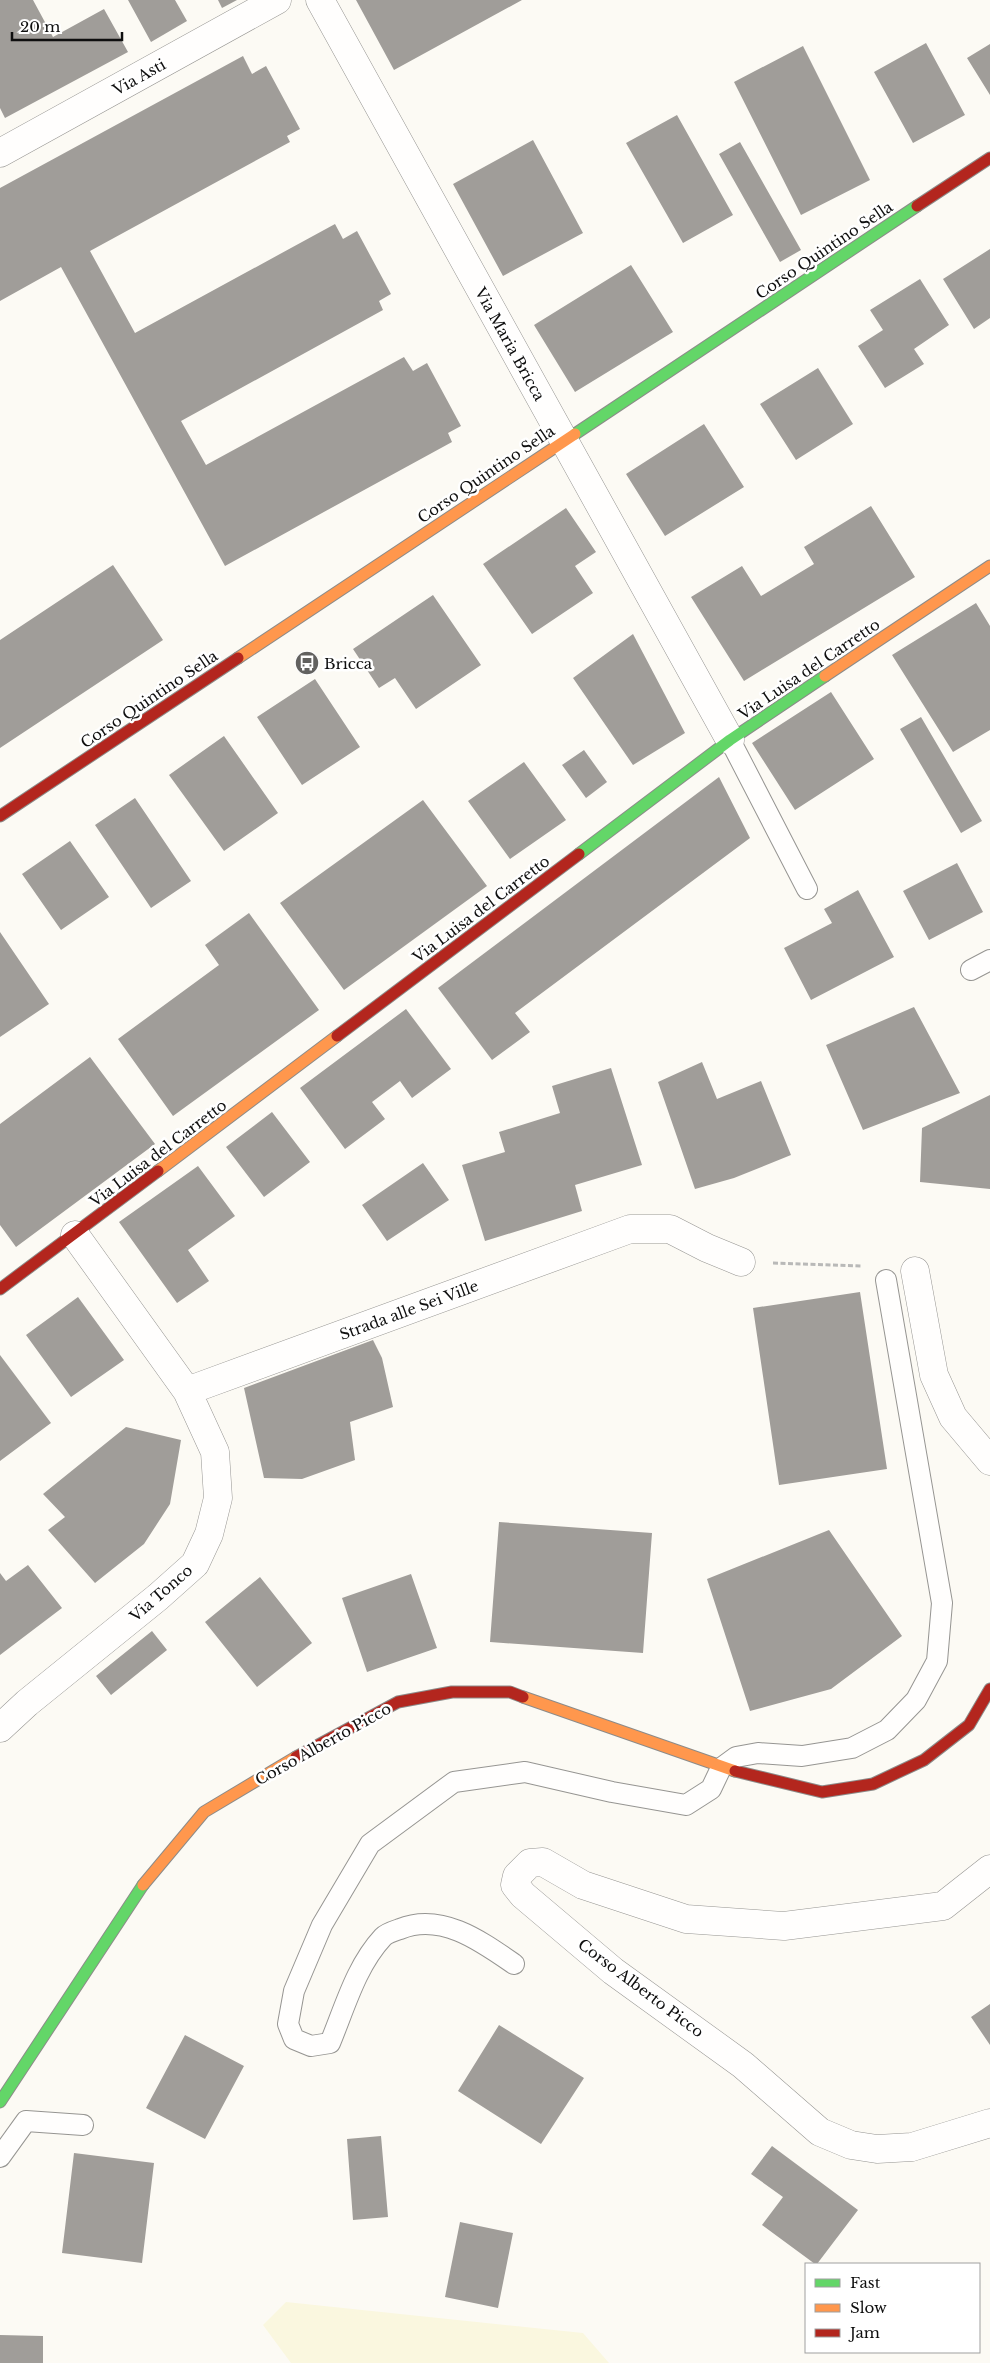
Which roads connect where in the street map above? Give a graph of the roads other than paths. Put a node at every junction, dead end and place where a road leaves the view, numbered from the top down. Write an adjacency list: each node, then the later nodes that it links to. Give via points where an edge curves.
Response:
1 (277, 0): 3 (street, Via Asti)
2 (320, 0): 5 (street, Via Maria Bricca)
3 (0, 153)
4 (990, 158): 5 (street, Corso Quintino Sella)
5 (563, 441): 7 (street, Via Maria Bricca); 8 (street, Corso Quintino Sella)
6 (987, 574): 7 (street, Via Luisa del Carretto)
7 (730, 740): 9 (lane); 12 (street, Via Luisa del Carretto)
8 (0, 816)
9 (806, 889)
10 (990, 960): 11 (lane)
11 (971, 970)
12 (75, 1235): 16 (street, Via Luisa del Carretto); 17 (street, Via Tonco)
13 (741, 1262): 17 (street, Strada alle Sei Ville, via 670,1228 630,1229)
14 (915, 1271): 18 (street, via 934,1375 953,1417)
15 (886, 1280): 21 (lane, via 942,1603 937,1661 916,1700 887,1730 852,1748 802,1756 758,1753 736,1758)
16 (0, 1289)
17 (187, 1391): 20 (street, Via Tonco, via 215,1452 218,1498 209,1534 195,1564)
18 (990, 1462)
19 (990, 1690): 21 (street, Corso Alberto Picco, via 969,1725 924,1760 874,1784 822,1792)
20 (0, 1728)
21 (721, 1768): 23 (lane, via 711,1788 686,1805 525,1772 454,1782 370,1844 322,1925 294,1991 288,2024 294,2039 311,2046 330,2043 365,1961 384,1935 416,1923 454,1928 486,1944); 24 (street, Corso Alberto Picco, via 510,1692 452,1692 398,1702 316,1745 204,1812 146,1880)
22 (990, 1869): 25 (street, Corso Alberto Picco, via 943,1906 784,1926 686,1919 583,1885 543,1862 530,1863 517,1876 516,1885 523,1895 613,1971 744,2065 820,2132 851,2145 877,2149 912,2147)
23 (514, 1964)
24 (0, 2102)
25 (990, 2123)
26 (83, 2126): 27 (lane, via 26,2121)
27 (0, 2157)

